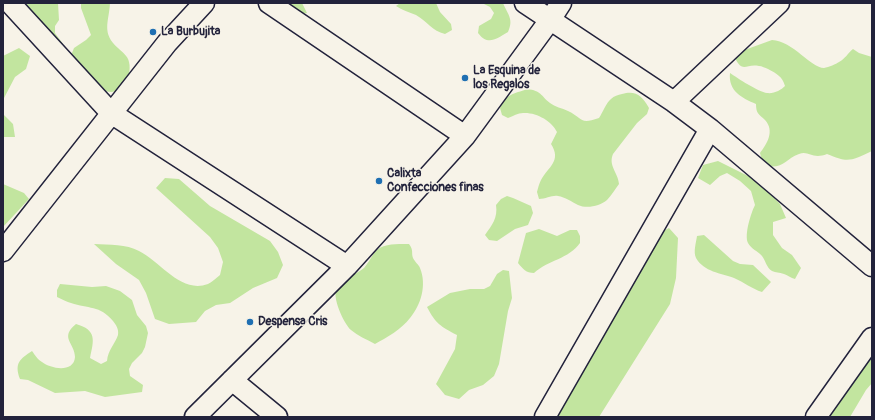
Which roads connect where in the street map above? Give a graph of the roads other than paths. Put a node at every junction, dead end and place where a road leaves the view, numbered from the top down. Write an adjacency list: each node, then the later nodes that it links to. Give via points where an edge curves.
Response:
1 (204, 3): 9 (street, via 167,42)
2 (269, 3): 11 (street)
3 (525, 3): 7 (street)
4 (561, 3): 7 (street)
5 (779, 3): 8 (street)
6 (11, 8): 9 (street)
7 (550, 20): 8 (street); 11 (street)
8 (674, 102): 10 (street)
9 (111, 113): 12 (street); 13 (street)
10 (710, 129): 14 (street); 19 (street)
11 (465, 136): 13 (street)
12 (3, 251)
13 (347, 266): 16 (street)
14 (872, 266)
15 (872, 338): 20 (street)
16 (232, 380): 17 (street); 18 (street)
17 (195, 417)
18 (277, 417)
19 (545, 417)
20 (816, 417)

